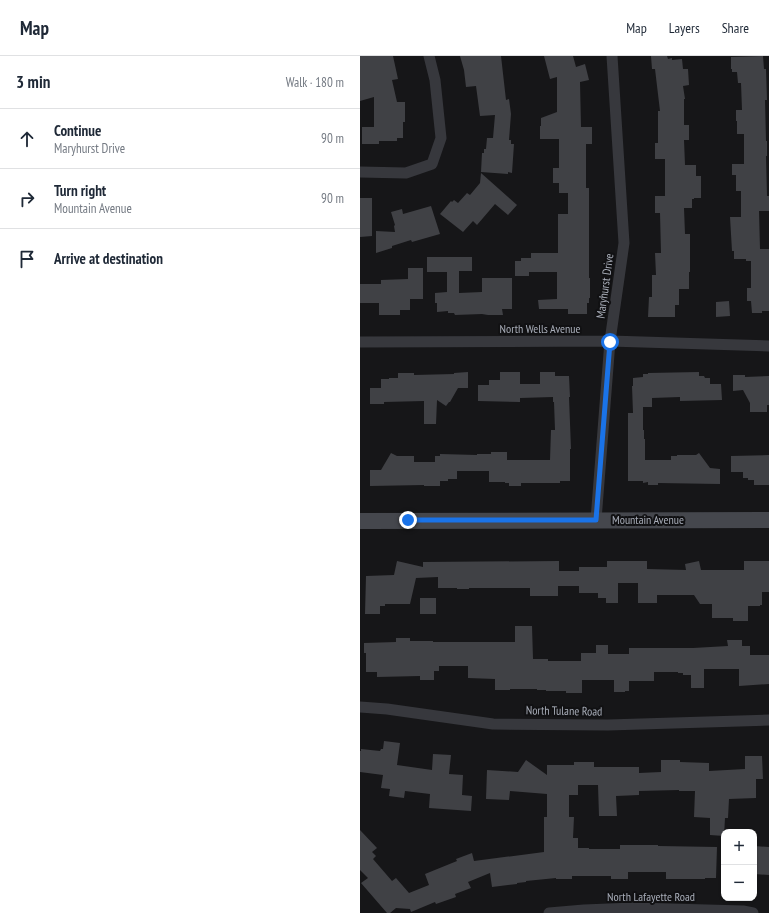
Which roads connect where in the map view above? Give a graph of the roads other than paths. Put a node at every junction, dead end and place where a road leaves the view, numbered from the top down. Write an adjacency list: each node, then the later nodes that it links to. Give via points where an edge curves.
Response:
1 (429, 56): 3 (street, via 441,138 432,164 406,173)
2 (612, 56): 5 (street, Maryhurst Drive, via 624,243)
3 (360, 172)
4 (360, 342): 5 (street, North Wells Avenue)
5 (610, 342): 6 (street, North Wells Avenue); 8 (street, Maryhurst Drive)
6 (769, 346)
7 (360, 520): 8 (main road, Mountain Avenue)
8 (596, 520): 9 (main road, Mountain Avenue)
9 (769, 520)
10 (360, 708): 11 (street, North Tulane Road, via 387,709 493,724 608,725)
11 (769, 720)
12 (634, 911): 13 (street, North Lafayette Road, via 584,910); 14 (street, North Lafayette Road)
13 (549, 913)
14 (753, 913)

